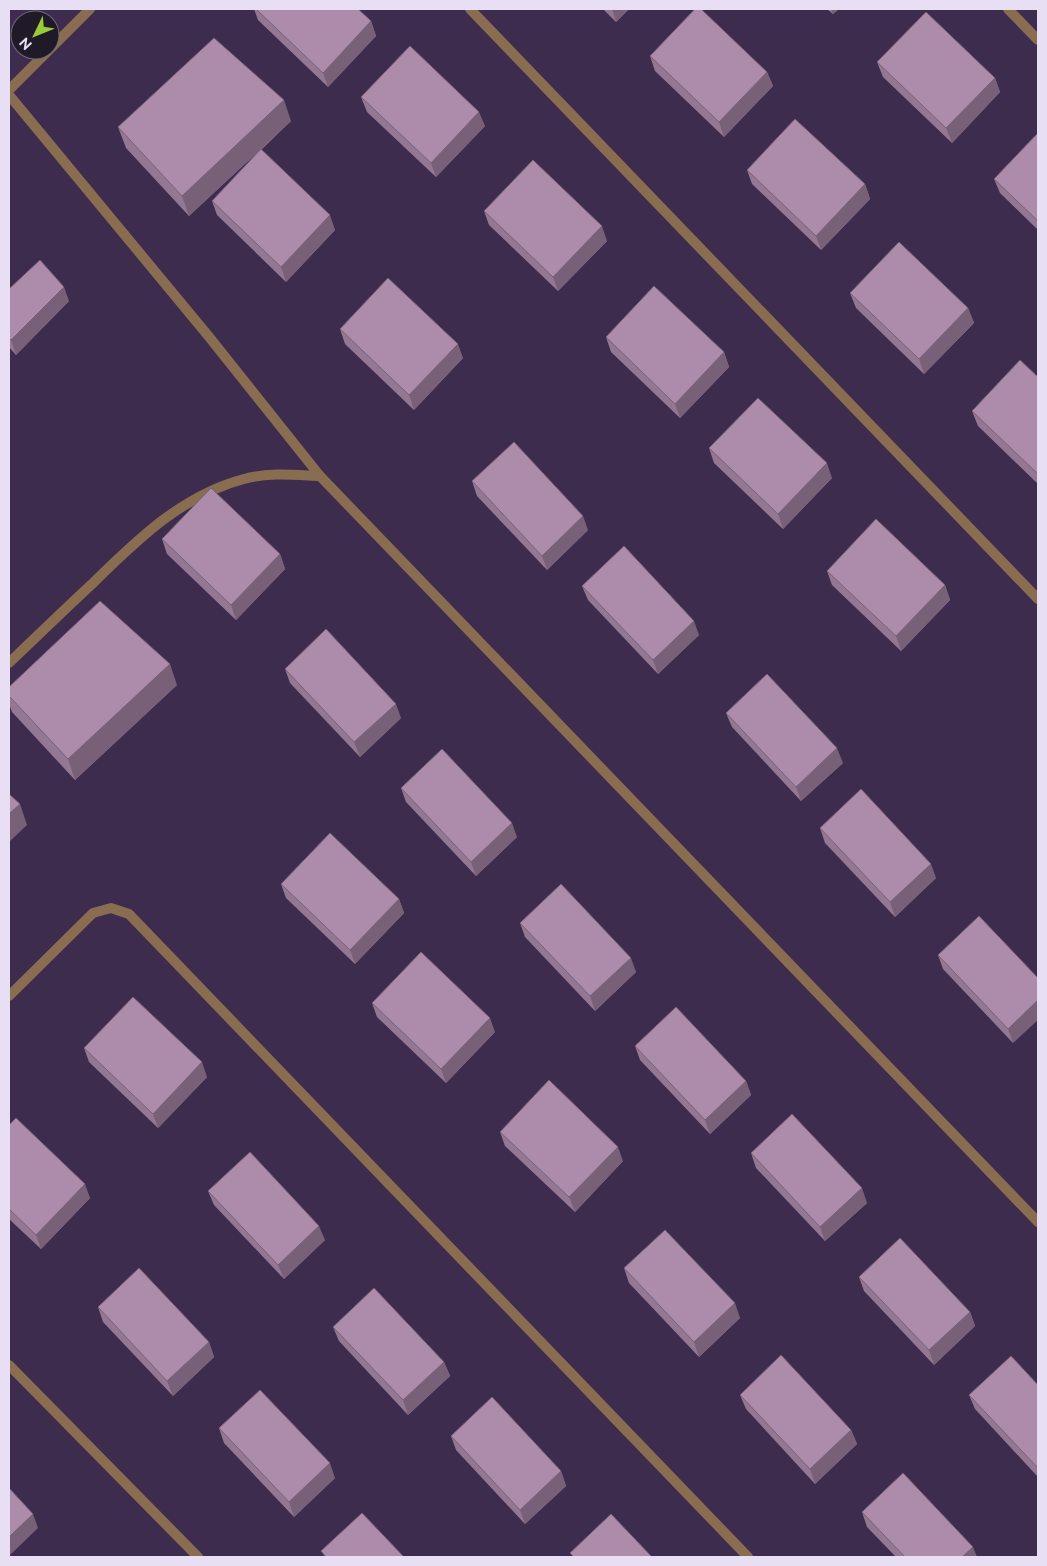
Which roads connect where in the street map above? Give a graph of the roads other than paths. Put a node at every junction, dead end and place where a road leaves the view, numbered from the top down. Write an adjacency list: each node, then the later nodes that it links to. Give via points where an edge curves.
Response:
1 (90, 9): 4 (street)
2 (470, 9): 10 (street)
3 (1008, 9): 5 (street)
4 (60, 40)
5 (1038, 40)
6 (40, 60): 7 (street)
7 (9, 90)
8 (9, 95): 9 (street)
9 (320, 476): 11 (street, via 276,474 245,478 178,509 145,533); 13 (street)
10 (1038, 599)
11 (9, 663)
12 (9, 996): 16 (street, via 93,913 111,908 129,914)
13 (1038, 1222)
14 (9, 1365): 15 (street)
15 (198, 1557)
16 (748, 1557)

